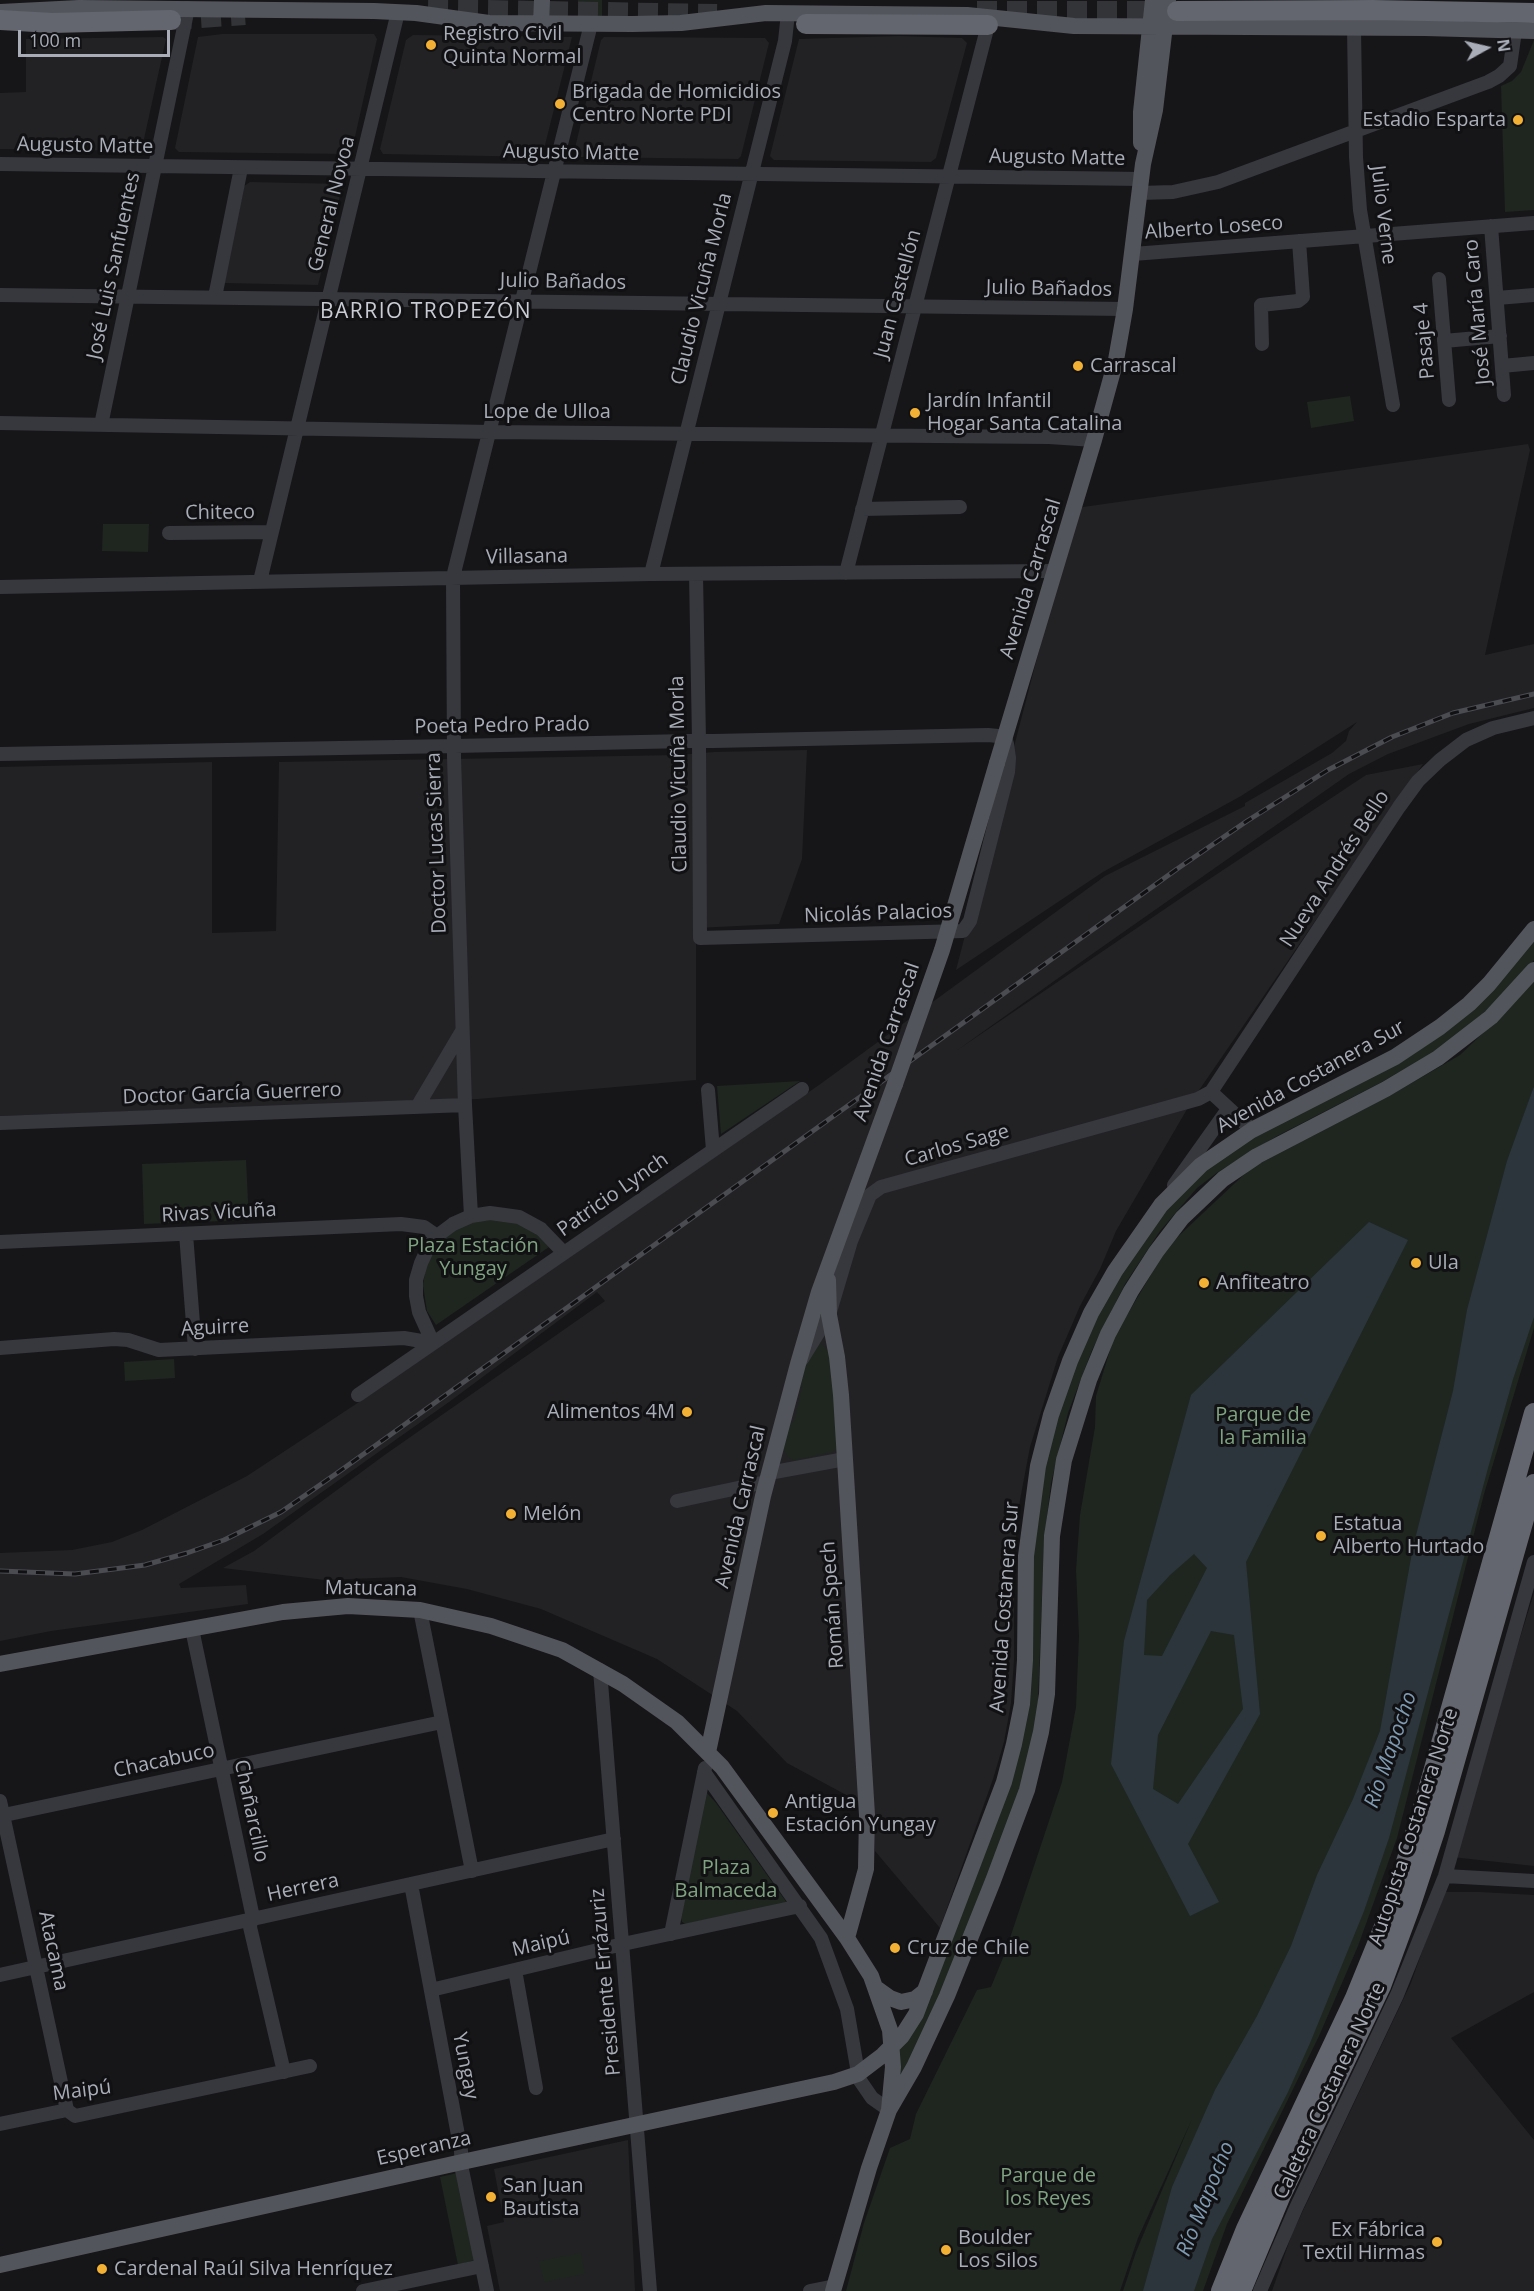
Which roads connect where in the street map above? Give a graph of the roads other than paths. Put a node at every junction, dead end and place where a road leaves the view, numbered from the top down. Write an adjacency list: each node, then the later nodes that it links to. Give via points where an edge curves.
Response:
1 (542, 0): 13 (main road)
2 (1153, 0): 17 (main road, Avenida Carrascal)
3 (1173, 5): 7 (highway); 17 (main road, Avenida Carrascal)
4 (188, 8): 5 (main road); 6 (main road); 25 (street, José Luis Sanfuentes)
5 (0, 12)
6 (398, 12): 13 (main road, via 474,22); 27 (street, General Novoa)
7 (1479, 12): 9 (highway); 10 (highway)
8 (788, 13): 14 (main road, via 681,23); 16 (main road, via 983,15); 21 (street, Claudio Vicuña Morla)
9 (1534, 13)
10 (1534, 19)
11 (0, 20): 12 (highway)
12 (171, 20)
13 (541, 24): 14 (main road)
14 (591, 24): 28 (street, Doctor Lucas Sierra)
15 (806, 24): 22 (highway)
16 (1074, 26): 17 (main road); 22 (main road)
17 (1157, 27): 18 (main road); 31 (main road, Avenida Carrascal, via 1155,110)
18 (1354, 28): 19 (main road); 23 (street, Julio Verne)
19 (1515, 31): 20 (main road); 23 (street, Augusto Matte, via 1510,66 1494,79)
20 (1534, 31)
21 (787, 32): 22 (street); 29 (street, Claudio Vicuña Morla)
22 (986, 33): 30 (street, Juan Castellón)
23 (1356, 130): 31 (street, Augusto Matte, via 1218,182 1173,192); 34 (street, Julio Verne)
24 (0, 164): 25 (street, Augusto Matte)
25 (155, 168): 26 (street, Augusto Matte); 40 (street, José Luis Sanfuentes)
26 (241, 168): 27 (street, Augusto Matte); 41 (street)
27 (360, 170): 28 (street, Augusto Matte); 42 (street, General Novoa)
28 (554, 172): 29 (street, Augusto Matte); 44 (street, Doctor Lucas Sierra)
29 (751, 174): 30 (street, Augusto Matte); 45 (street, Claudio Vicuña Morla)
30 (949, 176): 31 (street, Augusto Matte); 46 (street, Juan Castellón)
31 (1142, 179): 36 (main road, Avenida Carrascal)
32 (1534, 223): 33 (street, Alberto Loseco)
33 (1491, 226): 34 (street, Alberto Loseco); 43 (street, José María Caro)
34 (1364, 236): 35 (street, Alberto Loseco); 55 (street, Julio Verne)
35 (1299, 241): 36 (street, Alberto Loseco); 50 (street, Alberto Loseco, via 1303,297 1299,301 1261,305)
36 (1132, 254): 47 (main road, Avenida Carrascal)
37 (1439, 279): 49 (street, Pasaje 4)
38 (0, 295): 40 (street, Julio Bañados)
39 (1534, 295): 43 (street)
40 (128, 296): 41 (street, Julio Bañados); 57 (street, José Luis Sanfuentes)
41 (215, 297): 42 (street, Julio Bañados)
42 (329, 298): 44 (street, Julio Bañados); 58 (street, General Novoa)
43 (1497, 298): 48 (street, José María Caro)
44 (522, 301): 45 (street, Julio Bañados); 59 (street, Doctor Lucas Sierra)
45 (719, 304): 46 (street, Julio Bañados); 60 (street, Claudio Vicuña Morla)
46 (915, 307): 47 (street, Julio Bañados); 61 (street, Juan Castellón)
47 (1125, 309): 62 (main road, Avenida Carrascal)
48 (1500, 336): 49 (street); 52 (street, José María Caro)
49 (1444, 341): 54 (street, Pasaje 4)
50 (1262, 344)
51 (1534, 363): 52 (street)
52 (1502, 366): 53 (street, José María Caro)
53 (1504, 395)
54 (1449, 400)
55 (1393, 405)
56 (0, 423): 57 (street, Lope de Ulloa)
57 (101, 425): 58 (street, Lope de Ulloa)
58 (297, 428): 59 (street, Lope de Ulloa); 65 (street, General Novoa)
59 (490, 432): 60 (street, Lope de Ulloa); 71 (street, Doctor Lucas Sierra)
60 (687, 432): 61 (street, Lope de Ulloa); 69 (street, Claudio Vicuña Morla)
61 (882, 435): 62 (street, Lope de Ulloa); 64 (street, Juan Castellón)
62 (1094, 440): 67 (main road, Avenida Carrascal)
63 (960, 507): 64 (street)
64 (862, 509): 68 (street, Juan Castellón)
65 (272, 532): 66 (street, Chiteco); 72 (street, General Novoa)
66 (170, 533)
67 (1055, 571): 68 (street, Villasana); 75 (main road, Avenida Carrascal)
68 (846, 573): 70 (street, Villasana)
69 (651, 574): 70 (street, Villasana); 71 (street, Villasana)
70 (696, 574): 76 (street, Claudio Vicuña Morla)
71 (453, 577): 72 (street, Villasana); 77 (street, Doctor Lucas Sierra)
72 (260, 581): 73 (street, Villasana)
73 (0, 587)
74 (1534, 718): 85 (street, Nueva Andrés Bello, via 1493,728 1466,740 1418,781)
75 (1005, 738): 76 (street, Poeta Pedro Prado, via 988,735); 80 (street, Nicolás Palacios, via 1008,772 970,921 963,931); 98 (main road, Avenida Carrascal, bridge, via 927,998 829,1267)
76 (699, 741): 77 (street, Poeta Pedro Prado); 80 (street, Claudio Vicuña Morla)
77 (454, 746): 78 (street, Poeta Pedro Prado); 82 (street, Doctor Lucas Sierra)
78 (0, 754)
79 (1534, 929): 90 (main road, Avenida Costanera Sur, via 1490,984 1440,1027 1395,1057)
80 (700, 938)
81 (1534, 970): 141 (main road, via 1491,1017 1438,1058 1257,1156 1223,1179 1182,1218 1131,1291 1089,1380 1061,1478 1050,1560 1047,1694 1029,1781 947,1996)
82 (463, 1030): 86 (street, Doctor Lucas Sierra); 87 (street)
83 (802, 1089): 91 (street, Patricio Lynch)
84 (708, 1090): 91 (street)
85 (1211, 1092): 88 (street); 98 (street, Carlos Sage, via 1198,1099 876,1190 866,1201)
86 (465, 1105): 87 (street, Doctor García Guerrero); 93 (street, Doctor Lucas Sierra)
87 (417, 1107): 89 (street, Doctor García Guerrero)
88 (1228, 1109): 90 (street); 92 (street)
89 (0, 1123)
90 (1252, 1130): 92 (main road, Avenida Costanera Sur, via 1201,1165)
91 (713, 1150): 97 (street, Patricio Lynch)
92 (1161, 1205): 134 (main road, Avenida Costanera Sur, via 1125,1254 1091,1313 1051,1415 1029,1526 1026,1660 1014,1744 988,1827)
93 (471, 1216): 95 (street); 97 (street, via 490,1213 519,1217 541,1229)
94 (186, 1234): 95 (street, Rivas Vicuña, via 411,1224); 96 (street, Rivas Vicuña); 101 (street)
95 (437, 1236): 99 (street, via 421,1263 416,1288 422,1321)
96 (0, 1242)
97 (564, 1253): 99 (street, Patricio Lynch)
98 (820, 1321): 104 (main road, Román Spech, via 835,1343); 105 (main road, Avenida Carrascal, via 798,1364)
99 (434, 1343): 101 (street, Aguirre, via 404,1338); 102 (street, Patricio Lynch)
100 (0, 1348): 101 (street, Aguirre, via 114,1339 159,1350)
101 (195, 1349)
102 (358, 1395)
103 (1534, 1413): 152 (highway, Autopista Costanera Norte, via 1418,1826 1390,1912 1355,1998)
104 (845, 1459): 105 (street); 127 (main road, Román Spech, via 867,1839 863,1882)
105 (768, 1478): 107 (street); 114 (main road, Avenida Carrascal)
106 (1534, 1484): 153 (highway, Autopista Costanera Norte, via 1409,1910 1377,1996 1281,2195)
107 (677, 1501)
108 (1534, 1562): 121 (street, Caletera Costanera Norte)
109 (420, 1610): 110 (main road, Matucana, via 368,1606 301,1610); 112 (main road, Matucana, via 538,1640); 113 (street)
110 (192, 1629): 111 (main road, Matucana); 115 (street, Chañarcillo)
111 (0, 1665)
112 (600, 1670): 114 (main road, Matucana, via 669,1717); 119 (street, Presidente Errázuriz)
113 (442, 1722): 115 (street, Chacabuco); 120 (street)
114 (708, 1752): 116 (street, Avenida Carrascal); 127 (main road, Matucana)
115 (222, 1768): 118 (street, Chacabuco); 125 (street, Chañarcillo)
116 (704, 1772): 124 (street); 126 (street, Avenida Carrascal)
117 (0, 1801): 118 (street, Atacama)
118 (2, 1816): 129 (street, Atacama)
119 (614, 1839): 120 (street, Herrera); 128 (street, Presidente Errázuriz)
120 (472, 1871): 123 (street, Herrera)
121 (1445, 1876): 122 (street); 154 (street, Caletera Costanera Norte, via 1397,1995)
122 (1534, 1881)
123 (411, 1884): 125 (street, Herrera); 133 (street, Yungay)
124 (800, 1906): 126 (street, Maipú); 138 (street, via 821,1938 841,1989)
125 (251, 1920): 129 (street, Herrera); 137 (street, Chañarcillo)
126 (671, 1934): 128 (street, Maipú)
127 (847, 1938): 132 (main road, Matucana)
128 (623, 1944): 130 (street, Maipú); 143 (street, Presidente Errázuriz)
129 (36, 1967): 131 (street, Herrera); 140 (street, Atacama)
130 (515, 1970): 133 (street, Maipú); 139 (street)
131 (0, 1975)
132 (876, 1988): 134 (main road, via 901,2002 915,2000); 135 (main road, Matucana)
133 (431, 1990): 144 (street, Yungay)
134 (925, 1990): 135 (main road, Avenida Costanera Sur, via 909,2025)
135 (892, 2046): 138 (main road, Avenida Costanera Sur); 141 (main road, Matucana)
136 (310, 2066): 137 (street, Maipú)
137 (284, 2072): 140 (street, Maipú, via 75,2115)
138 (858, 2074): 141 (street, via 868,2094); 143 (main road, Esperanza)
139 (536, 2088)
140 (67, 2110): 142 (street, Maipú)
141 (889, 2110): 147 (main road)
142 (0, 2124)
143 (637, 2124): 144 (main road, Esperanza); 150 (street, Presidente Errázuriz)
144 (462, 2162): 145 (main road, Esperanza); 146 (street, Yungay)
145 (0, 2265)
146 (482, 2266): 148 (street); 149 (street, Yungay)
147 (834, 2288): 151 (street)
148 (363, 2291)
149 (487, 2291)
150 (650, 2291)
151 (810, 2291)
152 (1221, 2291)
153 (1241, 2291)
154 (1260, 2291)

